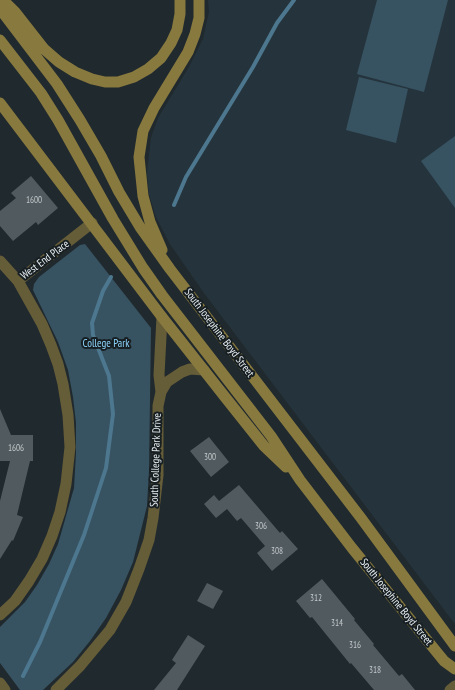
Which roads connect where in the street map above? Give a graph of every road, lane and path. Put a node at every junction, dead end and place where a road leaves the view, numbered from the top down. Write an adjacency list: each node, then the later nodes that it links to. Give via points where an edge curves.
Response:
1 (3, 0): 2 (main road, via 44,49 59,62 92,79 118,82 134,77 161,58 177,30)
2 (180, 0)
3 (199, 0): 9 (main road, via 199,18 195,34 188,52 143,131 139,157 143,196 150,222)
4 (0, 9): 9 (main road, South Josephine Boyd Street, via 61,90 140,227)
5 (0, 40): 14 (main road, South Josephine Boyd Street, via 41,93 58,120 143,268 271,436)
6 (0, 103): 7 (main road)
7 (92, 223): 10 (street, West End Place); 11 (main road)
8 (0, 261): 10 (street, West End Place)
9 (170, 269): 16 (main road, South Josephine Boyd Street, via 361,518)
10 (18, 281): 15 (street, via 42,324 58,364 68,415 70,447 66,484 52,536 29,581 15,601)
11 (162, 317): 12 (main road); 13 (street, South College Park Drive, via 159,375)
12 (204, 370): 13 (street, via 190,369 182,372 167,382); 14 (main road, via 264,446)
13 (161, 392): 21 (street, South College Park Drive, via 158,406 156,498 149,540 139,569 126,602 110,630)
14 (300, 480): 17 (main road, South Josephine Boyd Street, via 444,661)
15 (0, 615)
16 (455, 646)
17 (455, 669)
18 (0, 683): 20 (street)
19 (455, 686): 22 (street)
20 (5, 690)
21 (56, 690)
22 (450, 690)

